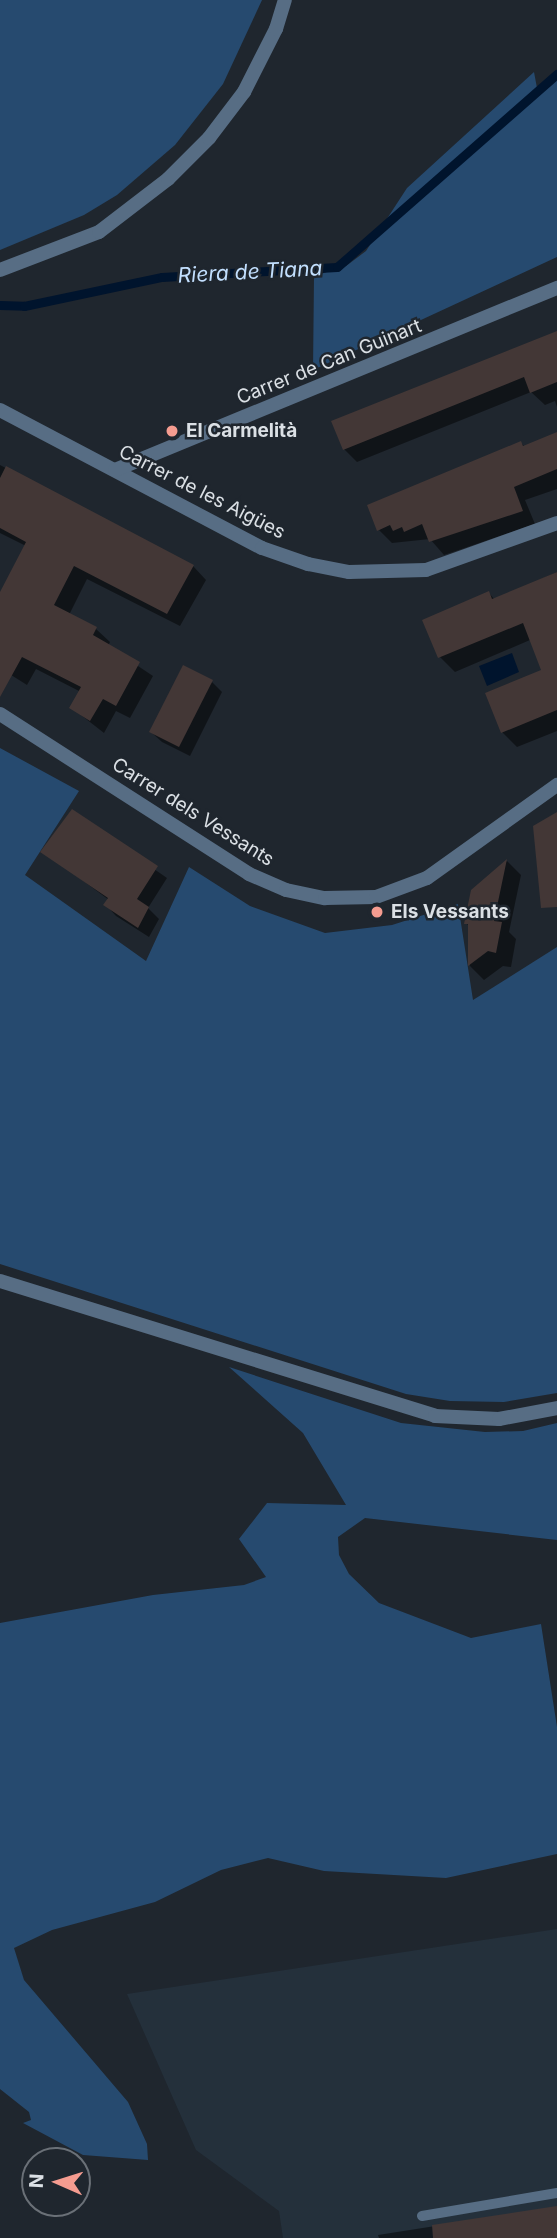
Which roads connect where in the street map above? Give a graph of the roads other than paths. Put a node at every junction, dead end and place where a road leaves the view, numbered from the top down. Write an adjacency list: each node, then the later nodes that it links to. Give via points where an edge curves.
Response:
1 (285, 0): 2 (street, via 276,29 244,92 209,138 168,179 99,232)
2 (0, 270)
3 (557, 289): 5 (street, Carrer de Can Guinart)
4 (0, 410): 5 (street, Carrer de les Aigües)
5 (116, 470): 6 (street, Carrer de les Aigües, via 262,548 349,572 426,570)
6 (557, 523)
7 (0, 714): 8 (street, Carrer dels Vessants, via 249,874 314,897 376,897 417,883)
8 (557, 785)
9 (0, 1281): 10 (street, via 435,1416 499,1419)
10 (557, 1408)
11 (557, 2193): 12 (lane)
12 (422, 2216)

